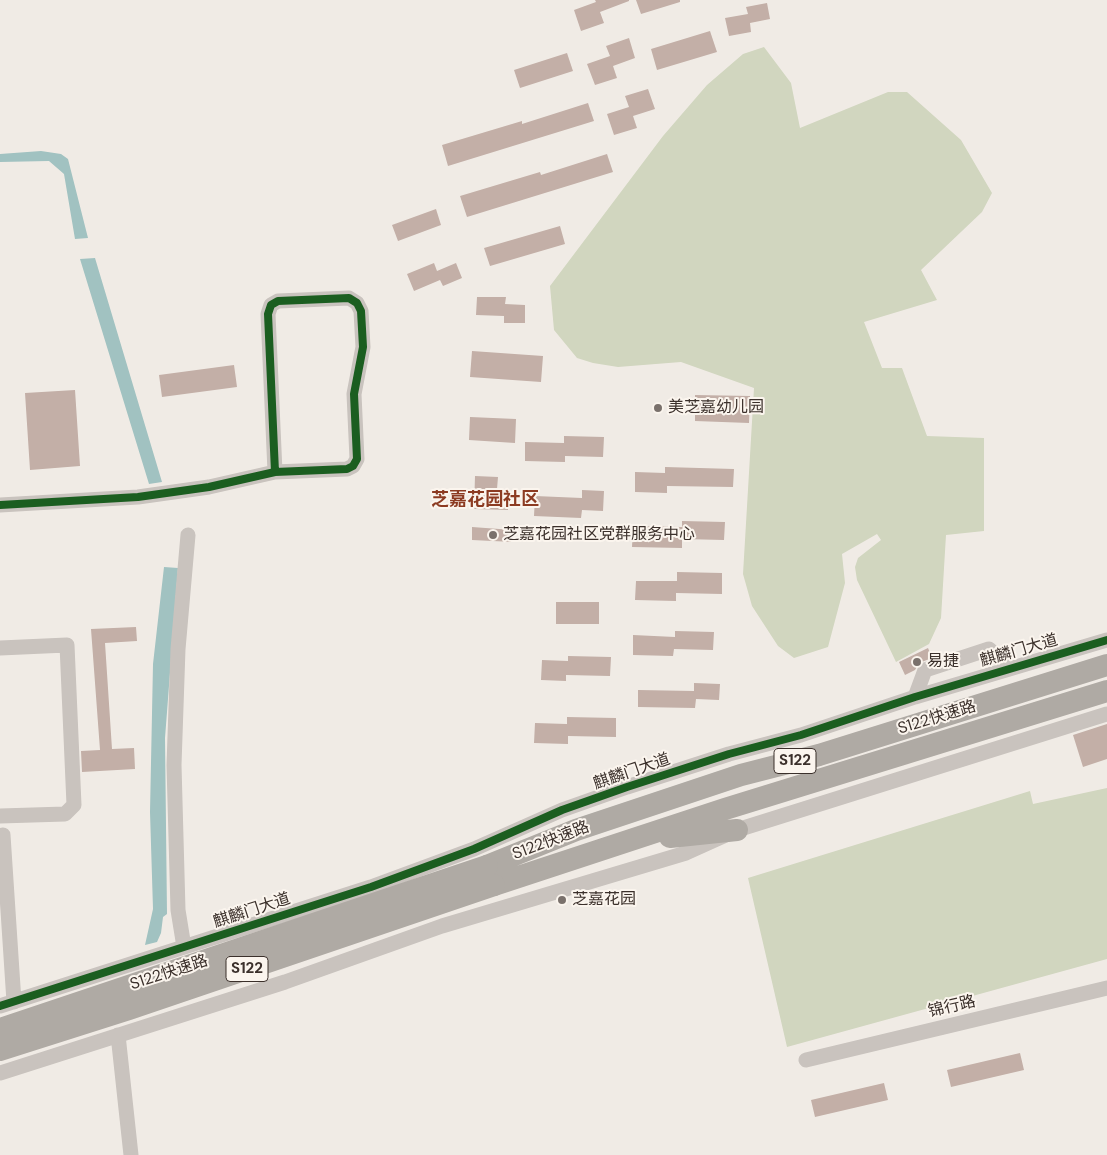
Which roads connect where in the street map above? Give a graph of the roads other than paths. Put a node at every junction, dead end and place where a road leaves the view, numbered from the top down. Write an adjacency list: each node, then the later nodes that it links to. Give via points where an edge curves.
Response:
1 (275, 472): 1 (street, via 347,470 357,459 354,394 363,347 361,310 349,298 278,301 271,306 268,314); 2 (street, via 138,497)
2 (0, 505)
3 (188, 535): 18 (street, via 178,649 174,765)
4 (1107, 640): 7 (street, 麒麟门大道)
5 (0, 648): 11 (street, via 67,645 74,806 66,814)
6 (1107, 665): 15 (highway, S122快速路 / S122, via 819,755 741,775 576,830)
7 (1009, 668): 9 (street, 麒麟门大道); 9 (street, via 989,649 925,670)
8 (1107, 691): 14 (highway, S122快速路 / S122)
9 (915, 697): 16 (street, 麒麟门大道, via 627,787 562,810 474,849)
10 (1107, 714): 12 (street)
11 (0, 816)
12 (738, 830): 14 (highway); 19 (street, via 686,853 442,926)
13 (3, 835): 22 (street)
14 (626, 842): 15 (highway, S122快速路 / S122)
15 (490, 875): 23 (highway, S122快速路 / S122, bridge); 25 (highway, S122快速路 / S122, bridge, via 138,1006)
16 (299, 910): 17 (street, 麒麟门大道); 19 (street, via 280,924 272,949 295,966)
17 (212, 938): 18 (street, 麒麟门大道); 21 (street, via 228,945 241,960 246,978)
18 (178, 949): 22 (street, 麒麟门大道)
19 (319, 970): 21 (street)
20 (1107, 988): 26 (street, 锦行路)
21 (232, 999): 24 (street)
22 (7, 1004)
23 (0, 1029)
24 (118, 1035): 27 (street); 28 (street)
25 (0, 1050)
26 (806, 1060)
27 (0, 1073)
28 (131, 1155)

